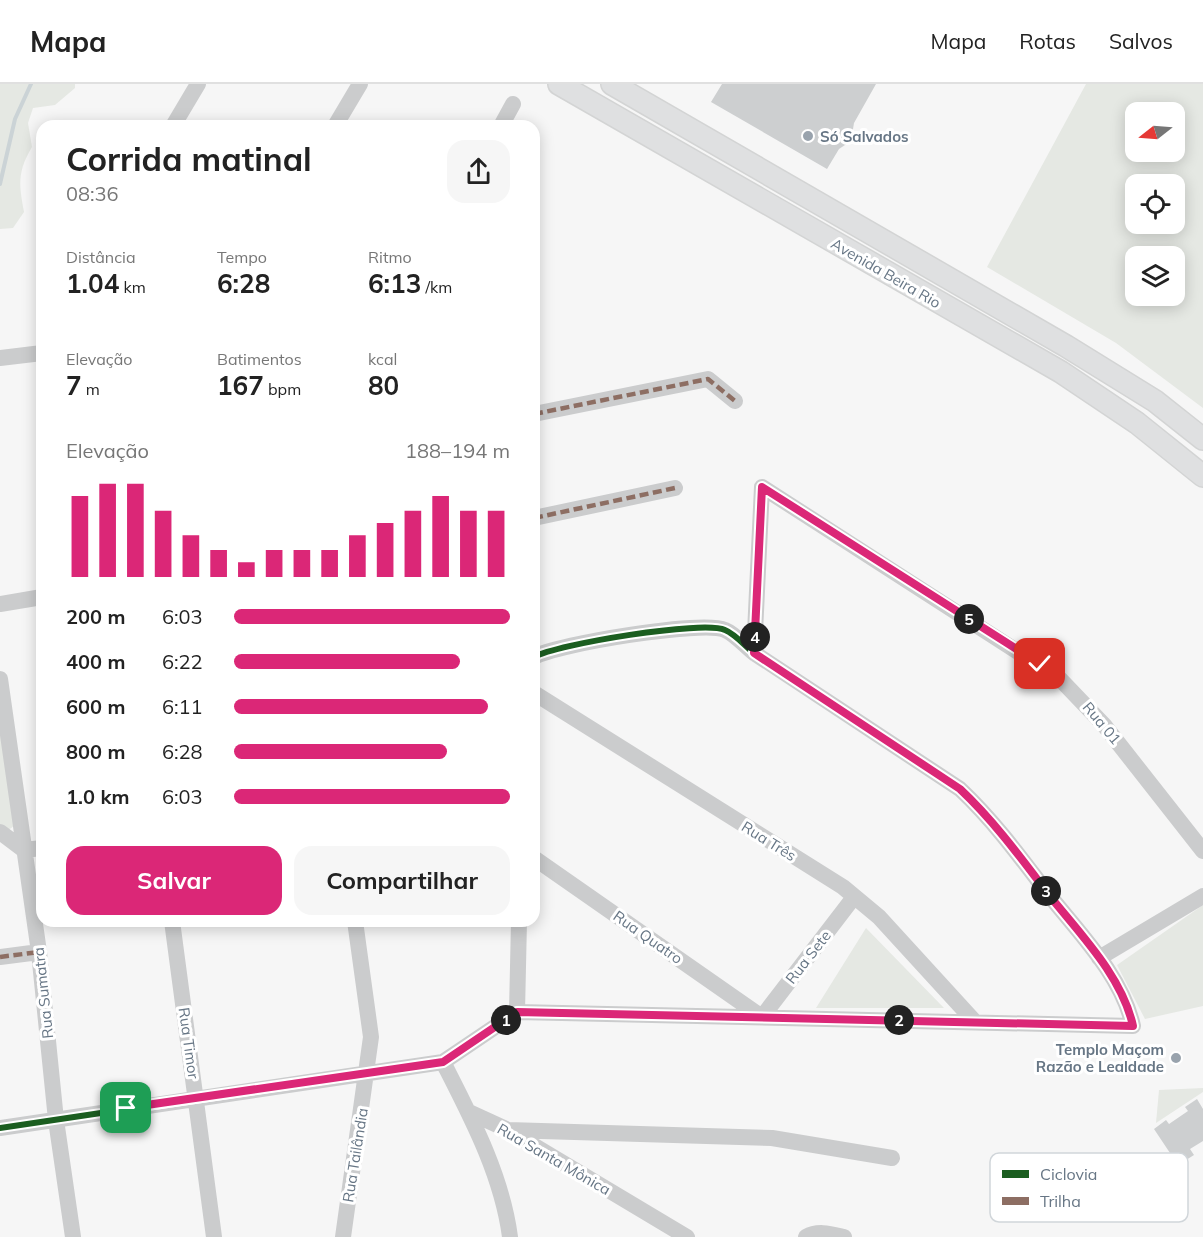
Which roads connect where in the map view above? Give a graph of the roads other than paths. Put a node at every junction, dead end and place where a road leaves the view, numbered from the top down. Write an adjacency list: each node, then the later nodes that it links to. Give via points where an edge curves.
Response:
1 (198, 84): 6 (street)
2 (360, 84): 7 (street)
3 (559, 84): 10 (main road, Avenida Beira Rio)
4 (612, 84): 9 (main road, Avenida Beira Rio)
5 (513, 104): 8 (street)
6 (177, 120)
7 (338, 120)
8 (504, 120)
9 (736, 156): 10 (main road); 15 (main road, Avenida Beira Rio, via 1066,346 1155,401)
10 (723, 179): 16 (main road, Avenida Beira Rio, via 1061,372 1137,423)
11 (36, 354): 12 (street)
12 (0, 358)
13 (735, 401): 14 (street, via 708,379)
14 (540, 413)
15 (1203, 439)
16 (1203, 476)
17 (675, 488): 18 (street)
18 (540, 518)
19 (36, 598): 20 (street)
20 (0, 604)
21 (754, 653): 22 (street, via 726,630 708,626 646,633); 28 (street, Rua 01, via 762,487 1060,679 1104,724); 37 (street, via 960,789 985,812)
22 (540, 655)
23 (0, 679): 27 (street, Rua Sumatra)
24 (540, 697): 31 (street, Rua Três)
25 (0, 832): 27 (street)
26 (36, 849): 27 (street)
27 (24, 850): 35 (street, Rua Sumatra)
28 (1203, 851)
29 (540, 862): 39 (street, Rua Quatro)
30 (1203, 896): 37 (street)
31 (854, 897): 39 (street, Rua Sete); 40 (street, Rua Três, via 879,917)
32 (173, 927): 43 (street, Rua Timor)
33 (356, 927): 42 (street, Rua Tailândia, via 371,1037)
34 (519, 927): 38 (street)
35 (39, 952): 36 (street); 45 (street, Rua Sumatra)
36 (0, 957)
37 (1099, 958): 40 (street, via 1129,1008 1133,1026)
38 (517, 1012): 39 (street); 41 (street)
39 (762, 1017): 40 (street)
40 (975, 1022)
41 (443, 1062): 42 (street); 44 (street)
42 (367, 1073): 43 (street); 52 (street, Rua Tailândia)
43 (196, 1097): 45 (street); 51 (street, Rua Timor)
44 (469, 1112): 47 (street, Rua Santa Mônica); 53 (street, via 506,1205)
45 (56, 1120): 46 (street); 50 (street, Rua Sumatra)
46 (0, 1128)
47 (507, 1130): 48 (street, via 772,1138); 54 (street, Rua Santa Mônica)
48 (892, 1158)
49 (839, 1236): 55 (street, via 813,1233)
50 (73, 1237)
51 (214, 1237)
52 (342, 1237)
53 (510, 1237)
54 (687, 1237)
55 (806, 1237)

